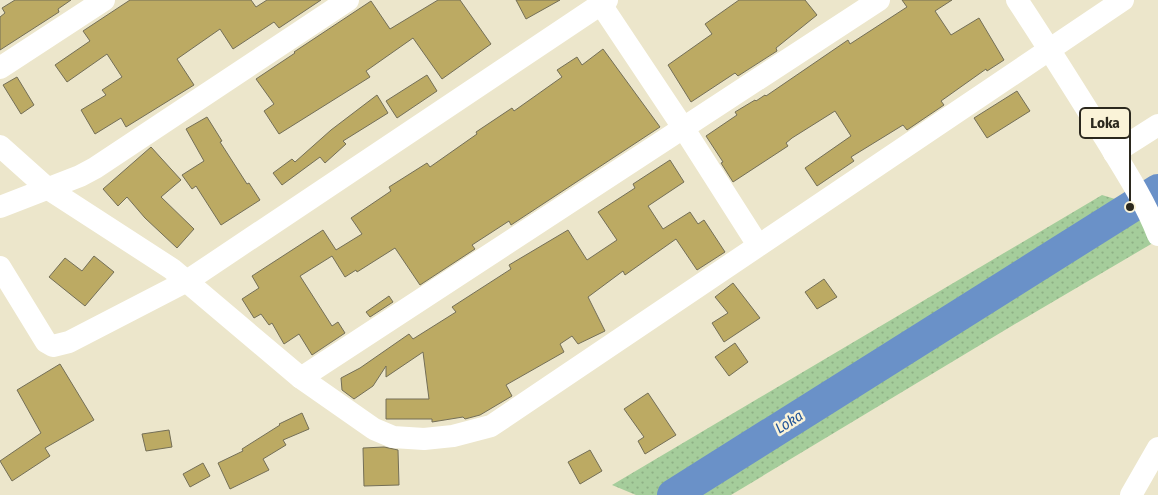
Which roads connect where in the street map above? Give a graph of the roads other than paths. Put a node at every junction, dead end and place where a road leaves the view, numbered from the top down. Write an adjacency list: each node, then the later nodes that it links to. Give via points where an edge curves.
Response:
1 (104, 0): 8 (street)
2 (348, 0): 13 (street, via 95,168)
3 (879, 0): 10 (street)
4 (1017, 0): 7 (street)
5 (1123, 0): 7 (street)
6 (602, 2): 10 (street); 18 (street)
7 (1049, 49): 12 (street); 16 (street)
8 (0, 68)
9 (1158, 124): 12 (street)
10 (684, 129): 16 (street); 19 (street)
11 (0, 146): 13 (street)
12 (1114, 153): 15 (street)
13 (47, 188): 14 (street); 18 (street)
14 (0, 206)
15 (1154, 226)
16 (758, 245): 19 (street, via 491,426 453,436 393,437 374,429)
17 (0, 267): 18 (street, via 46,342 53,346 69,342)
18 (187, 280): 19 (street)
19 (301, 378)
20 (1158, 448): 21 (street)
21 (1131, 495)

